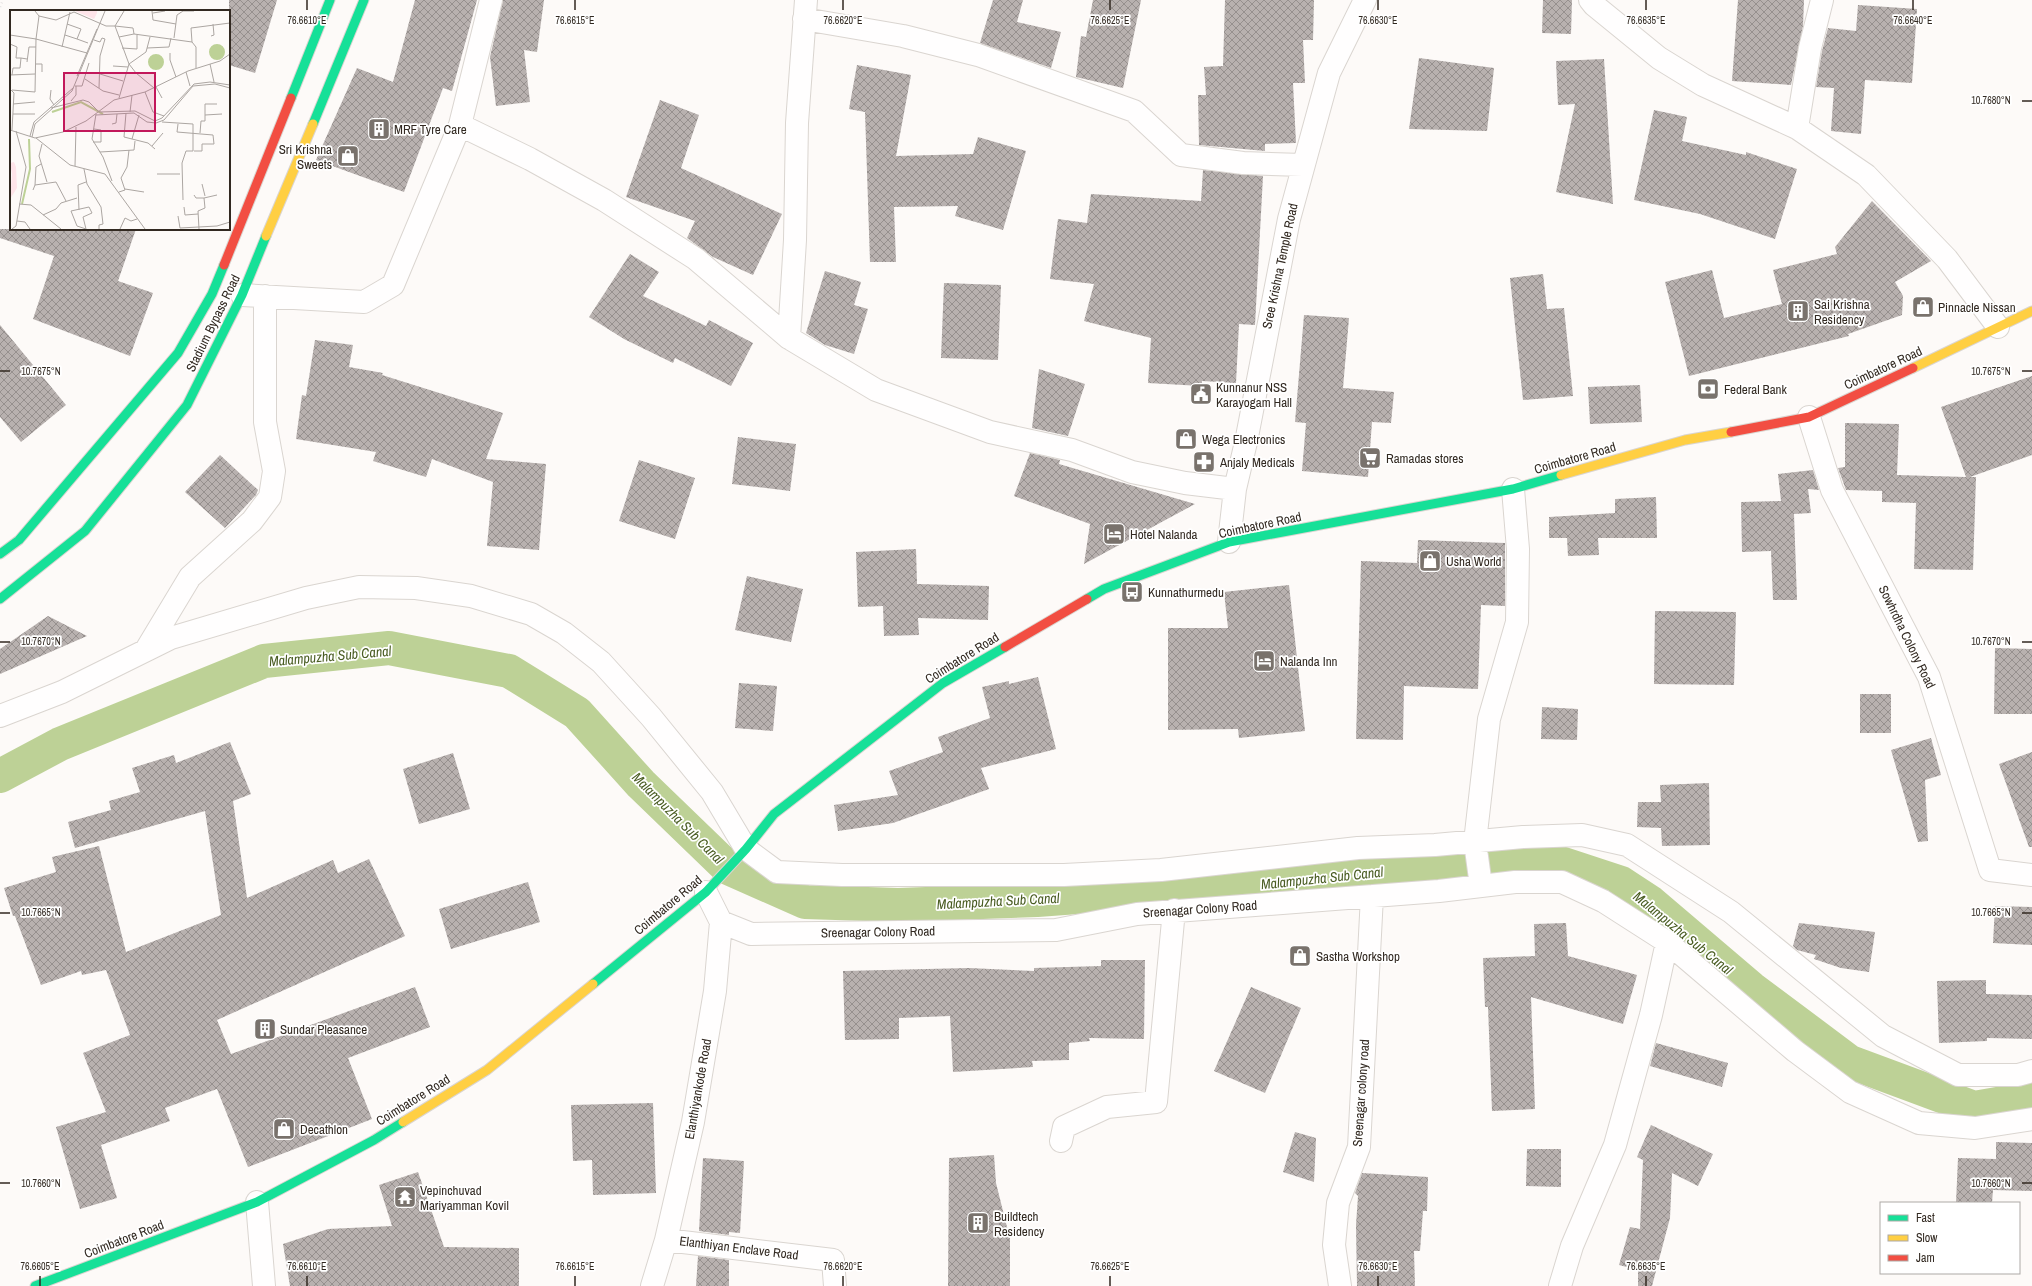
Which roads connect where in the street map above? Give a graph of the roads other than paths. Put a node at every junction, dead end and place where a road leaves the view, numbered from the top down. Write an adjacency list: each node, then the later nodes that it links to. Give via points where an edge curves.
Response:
1 (330, 0): 20 (main road, Stadium Bypass Road, via 212,294 178,353 19,540)
2 (364, 0): 11 (main road, Stadium Bypass Road)
3 (490, 0): 8 (street)
4 (1365, 0): 10 (street, Sree Krishna Temple Road, via 1329,73)
5 (1590, 0): 9 (street, via 1623,31 1659,58 1703,85)
6 (1822, 0): 9 (street, via 1810,48)
7 (805, 9): 10 (street, via 978,55 1134,111 1181,155 1243,163); 15 (street, via 797,123 795,240)
8 (460, 125): 12 (street, via 393,285 364,302); 15 (street, via 530,159 611,204 696,259)
9 (1797, 128): 14 (street, via 1866,175 1947,259)
10 (1303, 165): 17 (street, Sree Krishna Temple Road, via 1289,219)
11 (242, 295): 12 (street); 21 (main road, Stadium Bypass Road, via 187,405 85,532)
12 (265, 296): 22 (street, via 265,422 274,471 270,497 252,521 190,578)
13 (2032, 311): 14 (main road, Coimbatore Road)
14 (1998, 327): 16 (main road, Coimbatore Road)
15 (789, 338): 17 (street, via 876,390 990,432 1072,450 1132,472 1185,483)
16 (1809, 417): 18 (main road, Coimbatore Road, via 1685,440); 26 (street, Sowhrdha Colony Road, via 1832,490 1929,677 1990,870)
17 (1235, 489): 19 (street, Sree Krishna Temple Road)
18 (1514, 489): 19 (main road, Coimbatore Road); 24 (street, via 1518,549 1517,622 1489,719)
19 (1229, 542): 25 (main road, Coimbatore Road, via 1104,589 943,683 774,814)
20 (0, 554)
21 (0, 599)
22 (146, 650): 23 (street, via 62,692); 25 (street, via 186,633 306,598 359,587 416,588 471,596 531,614 564,633 601,662 651,717 712,792)
23 (0, 716)
24 (1475, 842): 25 (street, via 1358,848 1161,870 1064,875 842,875 777,872); 27 (street); 33 (street, via 1582,835 1627,845 1731,912 1883,1036 1958,1075 2018,1075)
25 (746, 849): 28 (main road, Coimbatore Road)
26 (2032, 876)
27 (1481, 886): 29 (street, Sreenagar Colony Road); 32 (street, Sreenagar Colony Road, via 1515,882 1562,882 1603,901)
28 (706, 892): 31 (street); 36 (main road, Coimbatore Road, via 487,1070 374,1140)
29 (1372, 896): 30 (street, Sreenagar Colony Road); 42 (street, Sreenagar colony road, via 1359,1147 1338,1203 1334,1244)
30 (1174, 910): 31 (street, Sreenagar Colony Road, via 1137,914 1056,930 751,934); 35 (street, via 1156,1102 1107,1107 1064,1127)
31 (721, 922): 37 (street, Elanthiyankode Road, via 715,991 693,1122)
32 (1667, 942): 34 (street, Sreenagar Colony Road, via 1794,1051 1850,1092 1919,1123 1976,1128); 43 (street, via 1651,1015 1615,1145 1572,1246)
33 (2032, 1071)
34 (2032, 1119)
35 (1061, 1141)
36 (257, 1202): 38 (main road, Coimbatore Road); 39 (street)
37 (666, 1240): 40 (street, Elanthiyankode Road); 41 (street, Elanthiyan Enclave Road, via 833,1260)
38 (35, 1286)
39 (264, 1286)
40 (652, 1286)
41 (835, 1286)
42 (1340, 1286)
43 (1560, 1286)

